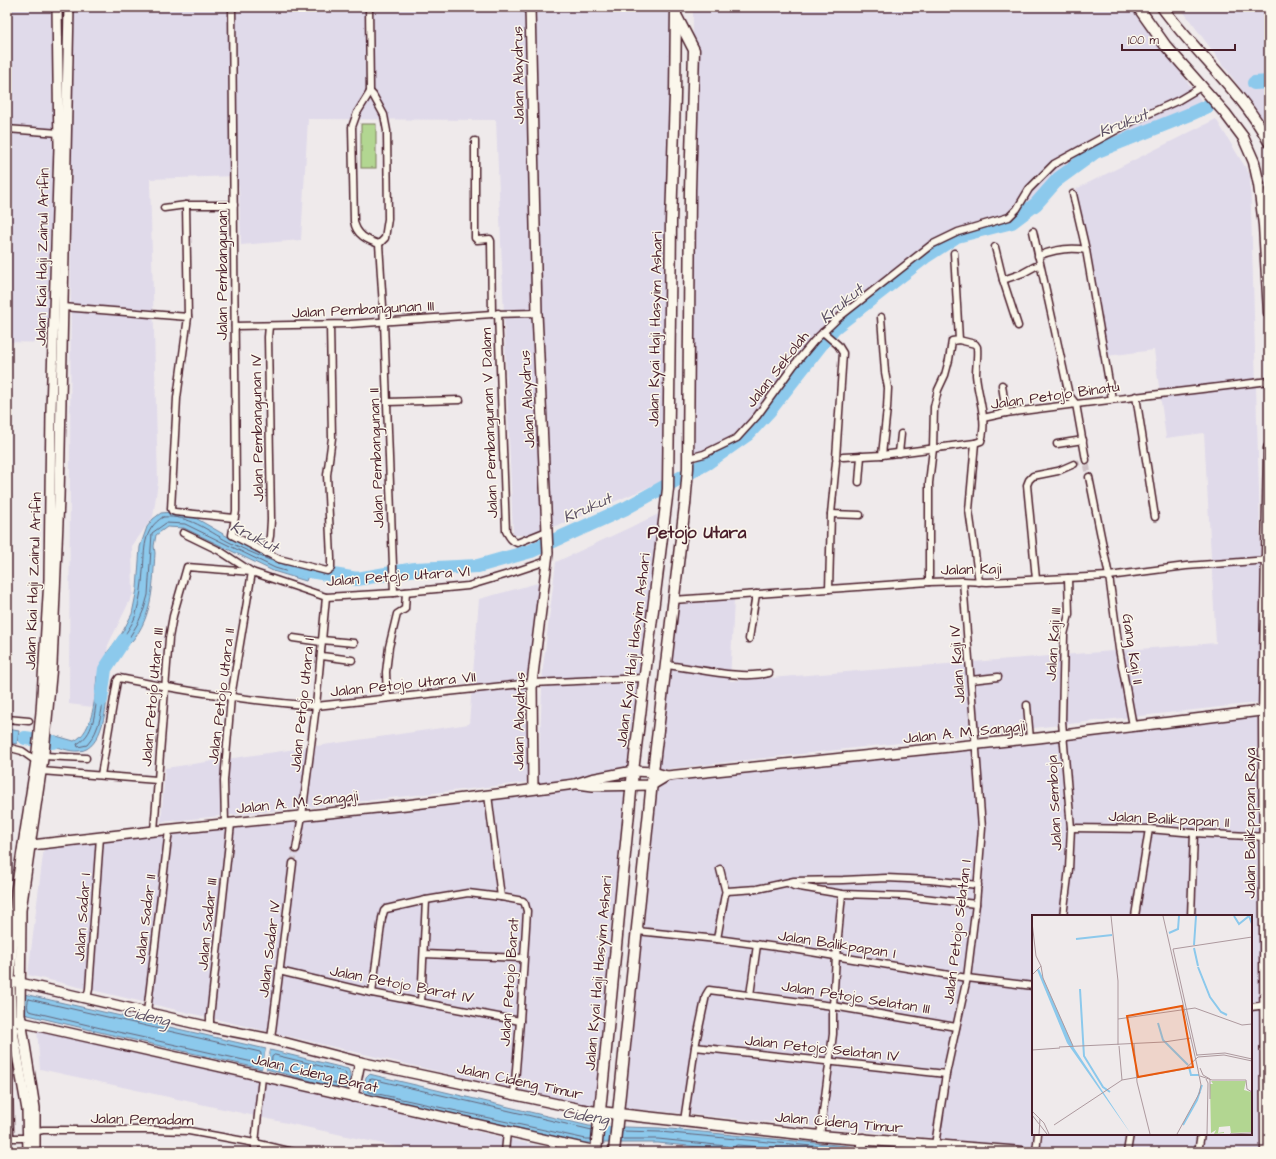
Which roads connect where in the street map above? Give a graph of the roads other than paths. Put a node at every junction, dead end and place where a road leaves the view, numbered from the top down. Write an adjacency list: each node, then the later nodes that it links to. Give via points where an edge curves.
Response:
1 (57, 7): 9 (street, Jalan Kiai Haji Zainul Arifin)
2 (69, 7): 10 (street, Jalan Kiai Haji Zainul Arifin)
3 (232, 7): 19 (street, Jalan Pembangunan I)
4 (368, 7): 12 (street)
5 (530, 7): 31 (street, Jalan Alaydrus)
6 (1138, 7): 11 (main road, via 1165,45)
7 (1162, 7): 16 (main road, via 1177,28 1242,100)
8 (676, 11): 64 (main road, via 694,50); 100 (main road, Jalan Kyai Haji Hasyim Ashari, via 668,484)
9 (58, 29): 10 (street); 14 (street, Jalan Kiai Haji Zainul Arifin)
10 (68, 29): 22 (street, Jalan Kiai Haji Zainul Arifin)
11 (1204, 90): 32 (main road, via 1244,138 1254,162 1263,219); 41 (street, Jalan Sekolah, via 1134,122 1054,164 1030,189 1009,217 958,232 931,245 837,319)
12 (370, 92): 23 (street, via 384,114 387,131 388,219 385,238); 23 (street, via 352,127 354,226 359,234)
13 (7, 129): 14 (street)
14 (59, 133): 22 (street, Jalan Kiai Haji Zainul Arifin)
15 (474, 141): 33 (street, via 475,238 491,241)
16 (1269, 142)
17 (1073, 194): 25 (street)
18 (186, 205): 19 (street); 20 (street); 34 (street)
19 (234, 205): 38 (street, Jalan Pembangunan I)
20 (164, 208)
21 (1033, 231): 27 (street)
22 (60, 242): 30 (street, Jalan Kiai Haji Zainul Arifin); 48 (street, Jalan Kiai Haji Zainul Arifin)
23 (379, 244): 36 (street, Jalan Pembangunan II)
24 (995, 247): 29 (street)
25 (1086, 250): 27 (street, via 1052,251); 46 (street)
26 (954, 253): 42 (street)
27 (1038, 256): 28 (street)
28 (1039, 265): 29 (street, via 1023,274); 50 (street, via 1070,395)
29 (1002, 280): 40 (street)
30 (63, 307): 34 (street); 48 (street, Jalan Kiai Haji Zainul Arifin)
31 (537, 313): 33 (street, Jalan Pembangunan III); 73 (street, Jalan Alaydrus)
32 (1269, 313)
33 (495, 314): 36 (street, Jalan Pembangunan III); 73 (street, Jalan Pembangunan V Dalam, via 506,531 517,543)
34 (188, 317): 71 (street, via 177,398 172,511)
35 (881, 317): 60 (street, via 888,388)
36 (384, 322): 37 (street, Jalan Pembangunan III); 49 (street, Jalan Pembangunan II)
37 (330, 325): 39 (street, Jalan Pembangunan III); 74 (street, via 332,438 327,475 331,568 327,571)
38 (235, 326): 39 (street, Jalan Pembangunan III); 71 (street, Jalan Pembangunan I)
39 (269, 326): 74 (street, Jalan Pembangunan IV, via 271,520)
40 (1018, 326)
41 (825, 334): 64 (street, Jalan Sekolah, via 794,365 757,416 737,438); 68 (street, via 840,348 843,356)
42 (959, 340): 52 (street, via 975,344 977,347 976,376); 58 (street, via 952,341 947,368 938,390 934,407)
43 (1269, 381): 45 (street, Jalan Petojo Binatu)
44 (1002, 385): 51 (street)
45 (1136, 396): 46 (street, Jalan Petojo Binatu); 70 (street)
46 (1112, 399): 50 (street, Jalan Petojo Binatu)
47 (460, 400): 49 (street)
48 (56, 401): 116 (street, Jalan Kiai Haji Zainul Arifin, via 59,498 52,665)
49 (387, 402): 87 (street, Jalan Pembangunan II)
50 (1076, 404): 51 (street, Jalan Petojo Binatu); 54 (street)
51 (1006, 413): 52 (street, Jalan Petojo Binatu)
52 (983, 418): 55 (street, Jalan Petojo Binatu, via 984,434 981,441)
53 (901, 434): 59 (street)
54 (1083, 440): 56 (street); 63 (street)
55 (975, 443): 58 (street); 84 (street, via 969,510)
56 (1057, 444)
57 (1269, 448): 76 (main road, Jalan Balikpapan Raya)
58 (932, 449): 59 (street); 83 (street, via 929,483)
59 (899, 453): 60 (street)
60 (882, 455): 61 (street)
61 (862, 456): 62 (street); 67 (street)
62 (843, 457)
63 (1086, 460)
64 (688, 463): 90 (main road)
65 (1074, 464): 81 (street, via 1058,471 1033,476 1028,480)
66 (1089, 477): 79 (street, Gang Kaji II)
67 (859, 482)
68 (831, 514): 69 (street); 85 (street)
69 (860, 516)
70 (1156, 517)
71 (234, 518): 74 (street, Jalan Pembangunan I, via 232,535)
72 (183, 533): 78 (street, Jalan Petojo Utara VI, via 220,551)
73 (547, 533): 75 (street, Jalan Alaydrus)
74 (266, 553)
75 (548, 557): 86 (street, Jalan Petojo Utara VI, via 508,574 468,586); 102 (street, Jalan Alaydrus)
76 (1268, 560): 79 (street, Jalan Kaji, via 1186,566); 108 (main road, Jalan Balikpapan Raya)
77 (187, 567): 78 (street, Jalan Petojo Utara VI); 103 (street, Jalan Petojo Utara III, via 172,616)
78 (252, 572): 89 (street, Jalan Petojo Utara VI); 104 (street, Jalan Petojo Utara II)
79 (1109, 576): 80 (street, Jalan Kaji); 111 (street, Gang Kaji II)
80 (1068, 578): 81 (street, Jalan Kaji); 112 (street, Jalan Kaji III, via 1069,614 1062,654)
81 (1036, 579): 84 (street, Jalan Kaji)
82 (964, 581): 83 (street, Jalan Kaji); 84 (street, Jalan Kaji); 101 (street, Jalan Kaji IV)
83 (929, 582): 85 (street, Jalan Kaji)
84 (979, 582)
85 (829, 589): 88 (street, Jalan Kaji)
86 (406, 592): 87 (street, Jalan Petojo Utara VI); 105 (street, via 405,609 398,614 389,647 386,672)
87 (394, 593): 89 (street, Jalan Petojo Utara VI)
88 (756, 594): 90 (street, Jalan Kaji); 92 (street)
89 (326, 597): 93 (street, Jalan Petojo Utara I)
90 (673, 600): 97 (main road)
91 (293, 638): 93 (street)
92 (749, 638)
93 (321, 641): 94 (street); 95 (street, Jalan Petojo Utara I)
94 (354, 643)
95 (322, 656): 96 (street); 107 (street, Jalan Petojo Utara I)
96 (352, 660)
97 (665, 665): 98 (street, via 758,675); 120 (main road)
98 (769, 673)
99 (998, 677): 101 (street)
100 (644, 678): 102 (street, Jalan Petojo Utara VII); 119 (main road, Jalan Kyai Haji Hasyim Ashari)
101 (971, 680): 114 (street, Jalan Kaji IV)
102 (532, 683): 105 (street, Jalan Petojo Utara VII); 127 (street, Jalan Alaydrus)
103 (166, 688): 104 (street, Jalan Petojo Utara VII); 121 (street, Jalan Petojo Utara VII, via 119,678 117,680); 123 (street, Jalan Petojo Utara III)
104 (231, 697): 107 (street, Jalan Petojo Utara VII); 130 (street, Jalan Petojo Utara II, via 224,782)
105 (387, 698): 107 (street, Jalan Petojo Utara VII)
106 (1027, 705): 113 (street)
107 (316, 706): 129 (street, Jalan Petojo Utara I)
108 (1267, 710): 111 (street, Jalan A. M. Sangaji); 137 (main road, Jalan Balikpapan Raya)
109 (7, 718): 110 (street)
110 (29, 721)
111 (1133, 726): 112 (street, Jalan A. M. Sangaji)
112 (1063, 736): 113 (street, Jalan A. M. Sangaji); 131 (street, Jalan Semboja)
113 (1030, 739): 114 (street, Jalan A. M. Sangaji)
114 (976, 745): 122 (street, Jalan A. M. Sangaji); 143 (street, Jalan Petojo Selatan I, via 982,828)
115 (7, 747): 116 (street)
116 (40, 755): 117 (street); 118 (street); 138 (street)
117 (86, 758)
118 (41, 771): 121 (street); 138 (street)
119 (632, 772): 120 (street, Jalan A. M. Sangaji); 124 (street, Jalan A. M. Sangaji); 125 (main road, Jalan Kyai Haji Hasyim Ashari)
120 (653, 772): 122 (street, Jalan A. M. Sangaji); 126 (main road)
121 (101, 775): 123 (street)
122 (667, 776): 126 (street, Jalan A. M. Sangaji)
123 (157, 780): 134 (street, Jalan Petojo Utara III)
124 (575, 784): 125 (street, Jalan A. M. Sangaji); 127 (street, Jalan A. M. Sangaji)
125 (631, 785): 126 (street, Jalan A. M. Sangaji); 185 (main road, Jalan Kyai Haji Hasyim Ashari)
126 (652, 785): 152 (main road)
127 (532, 789): 128 (street, Jalan A. M. Sangaji)
128 (488, 795): 129 (street, Jalan A. M. Sangaji); 146 (street, Jalan Petojo Barat)
129 (302, 816): 130 (street, Jalan A. M. Sangaji); 139 (street)
130 (228, 824): 133 (street, Jalan A. M. Sangaji); 174 (street, Jalan Sadar III)
131 (1071, 828): 132 (street, Jalan Balikpapan II); 149 (street, Jalan Semboja)
132 (1149, 829): 135 (street, Jalan Balikpapan II); 150 (street)
133 (169, 830): 134 (street, Jalan A. M. Sangaji); 170 (street, Jalan Sadar II)
134 (154, 831): 136 (street, Jalan A. M. Sangaji)
135 (1194, 834): 137 (street, Jalan Balikpapan II); 151 (street)
136 (100, 837): 138 (street, Jalan A. M. Sangaji); 165 (street, Jalan Sadar I)
137 (1266, 837): 167 (main road, Jalan Balikpapan Raya)
138 (26, 846): 160 (street, via 16,890); 161 (street, via 21,910)
139 (296, 849)
140 (293, 863): 158 (street, Jalan Sadar IV)
141 (720, 868): 144 (street)
142 (787, 883): 143 (street, via 886,878); 144 (street); 145 (street)
143 (978, 885): 148 (street, Jalan Petojo Selatan I)
144 (726, 893): 153 (street)
145 (842, 894): 148 (street, via 905,896); 156 (street)
146 (501, 897): 147 (street, via 468,893); 157 (street, Jalan Petojo Barat, via 523,901 525,904 527,911)
147 (426, 900): 155 (street); 163 (street, via 384,911)
148 (976, 904): 159 (street, Jalan Petojo Selatan I)
149 (1063, 915)
150 (1135, 915)
151 (1191, 915)
152 (637, 931): 153 (street, Jalan Balikpapan I); 186 (main road)
153 (717, 939): 154 (street, Jalan Balikpapan I)
154 (757, 945): 156 (street, Jalan Balikpapan I); 164 (street)
155 (424, 954): 157 (street); 166 (street)
156 (836, 957): 159 (street, Jalan Balikpapan I); 168 (street)
157 (523, 958): 172 (street, Jalan Petojo Barat)
158 (279, 971): 163 (street, Jalan Petojo Barat IV); 176 (street, Jalan Sadar IV)
159 (967, 978): 162 (street, Jalan Balikpapan I); 175 (street, Jalan Petojo Selatan I)
160 (9, 982): 161 (street, Jalan Cideng Timur); 171 (street)
161 (21, 985): 165 (street, Jalan Cideng Timur); 173 (street)
162 (1032, 986)
163 (372, 993): 166 (street, Jalan Petojo Barat IV)
164 (750, 995): 168 (street, Jalan Petojo Selatan III); 177 (street, Jalan Petojo Selatan III, via 708,991)
165 (87, 998): 170 (street, Jalan Cideng Timur)
166 (421, 1002): 172 (street, Jalan Petojo Barat IV)
167 (1266, 1005): 169 (street); 209 (main road, Jalan Balikpapan Raya)
168 (833, 1006): 175 (street, Jalan Petojo Selatan III); 178 (street)
169 (1252, 1007)
170 (147, 1012): 174 (street, Jalan Cideng Timur)
171 (10, 1017): 173 (street, Jalan Cideng Barat); 180 (street)
172 (520, 1021): 183 (street, Jalan Petojo Barat)
173 (21, 1022): 182 (street, Jalan Cideng Barat); 188 (street, via 35,1108)
174 (210, 1027): 176 (street, Jalan Cideng Timur)
175 (956, 1027): 181 (street, Jalan Petojo Selatan I)
176 (271, 1039): 179 (street, Jalan Cideng Timur)
177 (695, 1047): 178 (street, Jalan Petojo Selatan IV); 187 (street, Jalan Petojo Selatan III)
178 (829, 1062): 181 (street, Jalan Petojo Selatan IV); 193 (street)
179 (359, 1067): 183 (street, Jalan Cideng Timur); 184 (street)
180 (20, 1073): 188 (street); 194 (street, via 9,1070)
181 (946, 1074): 197 (street, Jalan Petojo Selatan I)
182 (262, 1077): 184 (street, Jalan Cideng Barat); 195 (street)
183 (514, 1094): 185 (street, Jalan Cideng Timur)
184 (354, 1095): 192 (street, Jalan Cideng Barat)
185 (600, 1115): 186 (main road, Jalan Cideng Timur); 198 (main road, Jalan Kyai Haji Hasyim Ashari)
186 (618, 1115): 187 (main road, Jalan Cideng Timur); 199 (main road)
187 (684, 1121): 193 (main road, Jalan Cideng Timur)
188 (31, 1134): 194 (street, Jalan Pemadam); 195 (street, Jalan Pemadam, via 189,1131); 200 (street); 201 (street)
189 (1038, 1135): 206 (street)
190 (1130, 1135): 207 (street)
191 (1201, 1135): 208 (street)
192 (507, 1136): 198 (street, Jalan Cideng Barat); 204 (street)
193 (820, 1136): 196 (main road, Jalan Cideng Timur)
194 (9, 1138)
195 (255, 1143): 202 (street); 203 (street, Jalan Pemadam)
196 (862, 1145): 197 (main road, Jalan Cideng Timur)
197 (935, 1145): 205 (main road, Jalan Cideng Timur)
198 (598, 1150)
199 (614, 1151)
200 (28, 1152)
201 (35, 1152)
202 (255, 1152)
203 (293, 1152)
204 (505, 1152)
205 (1022, 1152)
206 (1036, 1152)
207 (1127, 1152)
208 (1198, 1152)
209 (1266, 1152)

